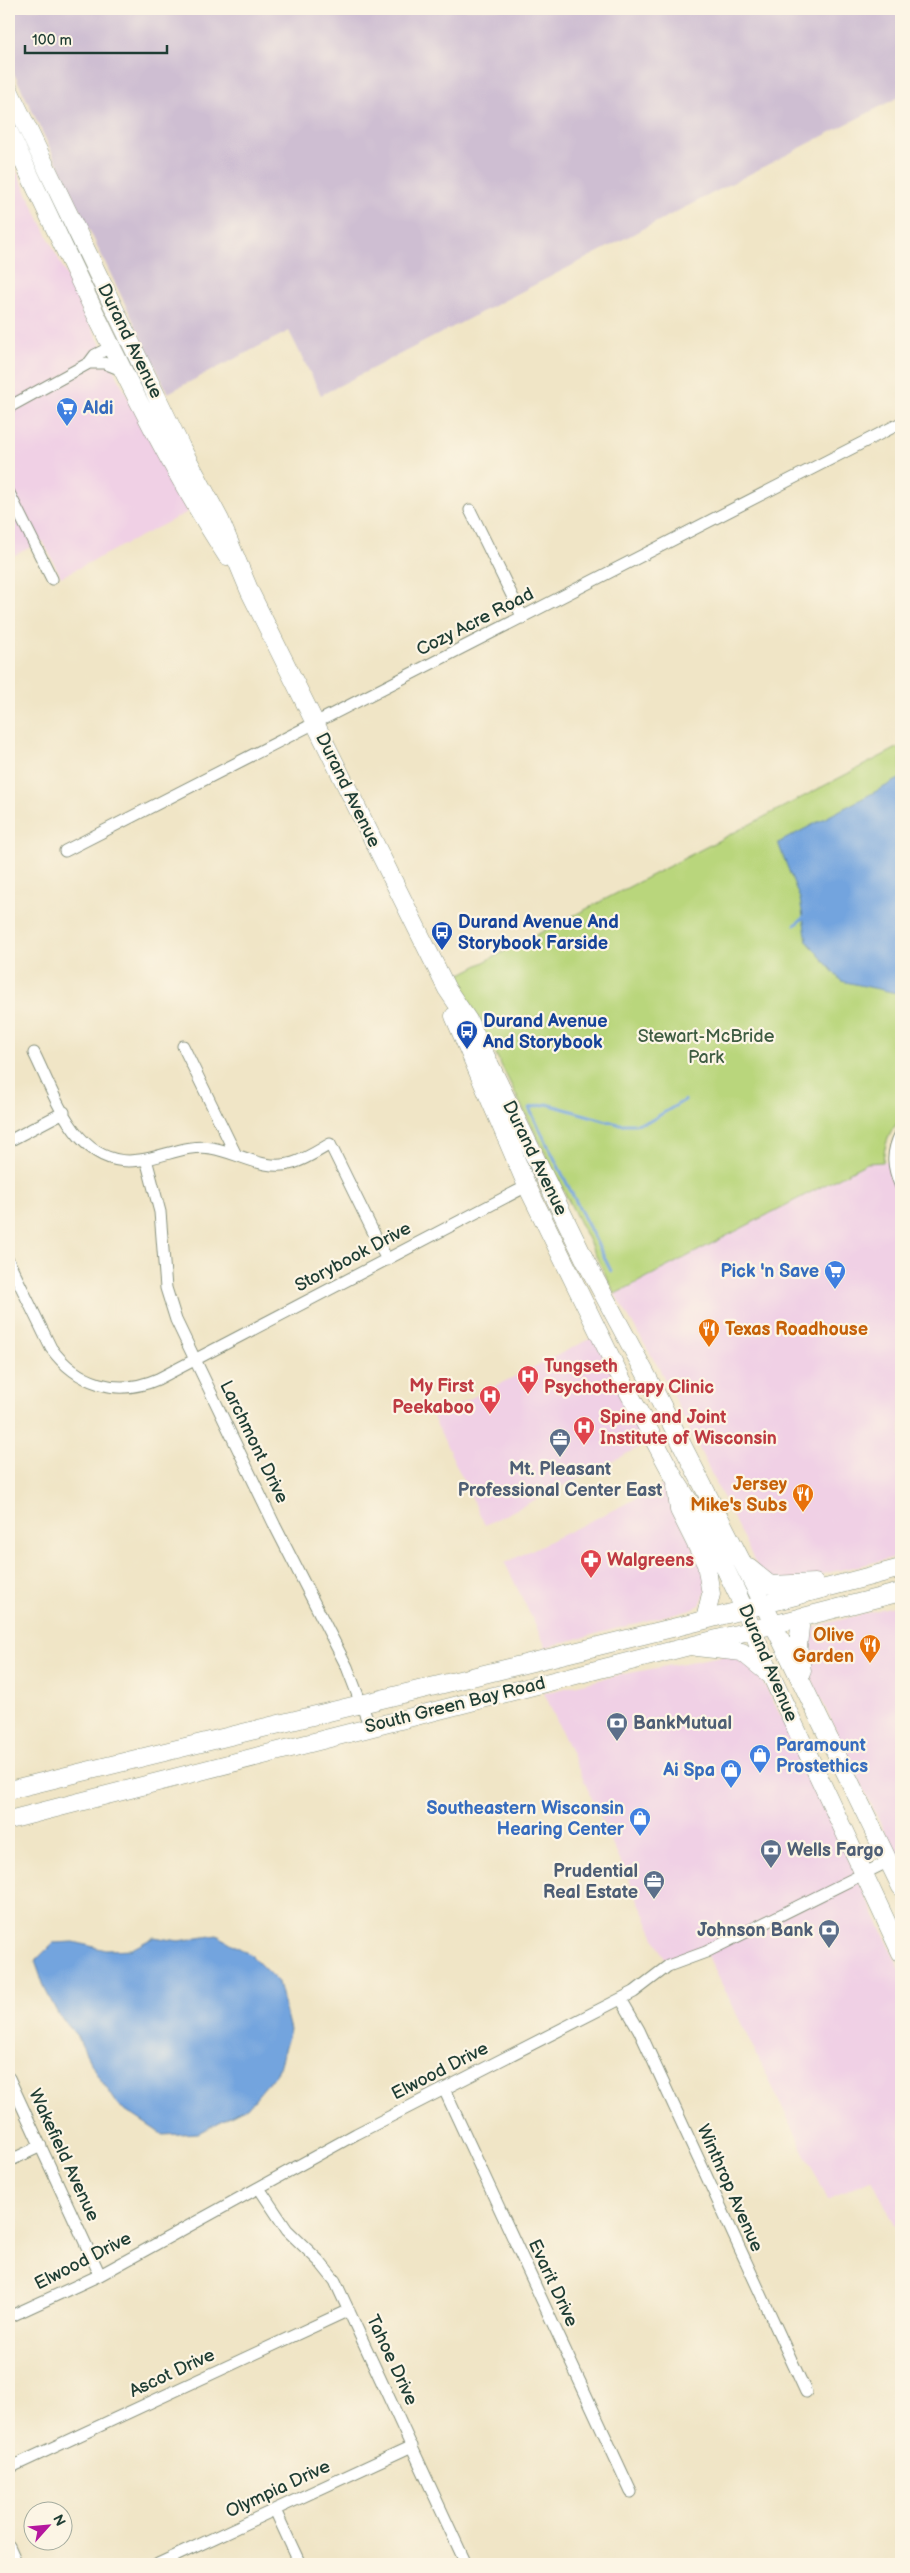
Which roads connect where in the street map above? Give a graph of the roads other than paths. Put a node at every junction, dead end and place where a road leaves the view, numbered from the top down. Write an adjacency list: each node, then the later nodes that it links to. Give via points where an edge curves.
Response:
1 (9, 90): 6 (main road, Durand Avenue)
2 (9, 132): 3 (main road, Durand Avenue)
3 (113, 346): 4 (street, via 95,355); 5 (main road, Durand Avenue); 6 (main road, via 125,352 137,374)
4 (88, 363): 5 (street, via 104,362); 7 (street)
5 (124, 371): 12 (main road, Durand Avenue, via 208,527)
6 (152, 388): 12 (main road, Durand Avenue, via 220,520)
7 (9, 407)
8 (901, 423): 13 (street, Cozy Acre Road)
9 (9, 494): 11 (street)
10 (470, 510): 13 (street)
11 (52, 579)
12 (250, 592): 14 (main road, Durand Avenue)
13 (524, 618): 14 (street, Cozy Acre Road)
14 (315, 724): 15 (street, Cozy Acre Road); 16 (main road, Durand Avenue)
15 (65, 851)
16 (446, 989): 24 (main road, Durand Avenue, via 457,1025); 29 (main road, Durand Avenue, via 468,1020)
17 (183, 1046): 22 (street)
18 (34, 1052): 19 (street)
19 (64, 1112): 21 (street); 23 (street, via 78,1137 95,1152 117,1160)
20 (901, 1133): 25 (street, via 892,1150)
21 (9, 1141)
22 (236, 1155): 23 (street, via 199,1147); 26 (street, via 263,1164 283,1165 330,1144)
23 (146, 1159): 30 (street, Larchmont Drive, via 160,1212 168,1296)
24 (527, 1186): 26 (street, Storybook Drive); 28 (main road, Durand Avenue)
25 (901, 1187)
26 (387, 1260): 30 (street, Storybook Drive)
27 (9, 1262): 30 (street, Storybook Drive, via 51,1348 81,1378 108,1387 136,1386)
28 (593, 1321): 29 (main road); 32 (main road, Durand Avenue)
29 (622, 1328): 31 (main road, Durand Avenue)
30 (194, 1360): 47 (street, Larchmont Drive, via 347,1667)
31 (648, 1378): 32 (main road, via 629,1366 622,1371); 34 (main road, Durand Avenue)
32 (622, 1380): 33 (main road, Durand Avenue)
33 (675, 1479): 39 (main road, Durand Avenue, via 703,1523); 41 (main road, via 680,1510 706,1564 711,1594)
34 (741, 1561): 36 (main road, via 770,1585); 38 (main road, Durand Avenue)
35 (901, 1568): 36 (main road, South Green Bay Road)
36 (858, 1580): 38 (main road, South Green Bay Road)
37 (901, 1592): 40 (main road, South Green Bay Road)
38 (764, 1605): 39 (main road, South Green Bay Road); 42 (main road, Durand Avenue)
39 (746, 1610): 41 (main road, South Green Bay Road); 43 (main road, Durand Avenue)
40 (801, 1617): 42 (main road, South Green Bay Road); 46 (main road, via 798,1646)
41 (705, 1620): 47 (main road, South Green Bay Road)
42 (773, 1624): 43 (main road, South Green Bay Road); 46 (main road, Durand Avenue)
43 (754, 1628): 44 (main road, South Green Bay Road); 45 (main road, Durand Avenue)
44 (686, 1646): 45 (main road, via 742,1652); 48 (main road, South Green Bay Road)
45 (771, 1675): 52 (main road, Durand Avenue)
46 (806, 1691): 51 (main road, Durand Avenue)
47 (361, 1703): 48 (street, Larchmont Drive); 49 (main road, South Green Bay Road)
48 (370, 1727): 50 (main road, South Green Bay Road)
49 (9, 1790)
50 (9, 1820)
51 (889, 1861): 52 (street, Elwood Drive); 53 (main road, Durand Avenue)
52 (864, 1873): 54 (main road, Durand Avenue); 55 (street, Elwood Drive, via 706,1952 668,1966)
53 (901, 1887)
54 (901, 1953)
55 (621, 1998): 57 (street, Elwood Drive); 64 (street, Winthrop Avenue, via 639,2030)
56 (9, 2078): 58 (street, Wakefield Avenue)
57 (444, 2089): 60 (street, Elwood Drive); 67 (street, Evarit Drive)
58 (41, 2146): 59 (street); 61 (street, Wakefield Avenue)
59 (9, 2161)
60 (259, 2188): 61 (street, Elwood Drive); 62 (street, Tahoe Drive, via 287,2230 328,2270)
61 (100, 2275): 63 (street, Elwood Drive)
62 (349, 2310): 65 (street, Tahoe Drive); 66 (street, Ascot Drive)
63 (9, 2317)
64 (806, 2392)
65 (412, 2446): 68 (street, Olympia Drive); 73 (street, Tahoe Drive)
66 (9, 2468)
67 (631, 2492)
68 (275, 2510): 71 (street, Olympia Drive); 72 (street)
69 (9, 2546): 70 (street)
70 (17, 2564)
71 (158, 2564)
72 (300, 2564)
73 (466, 2564)

